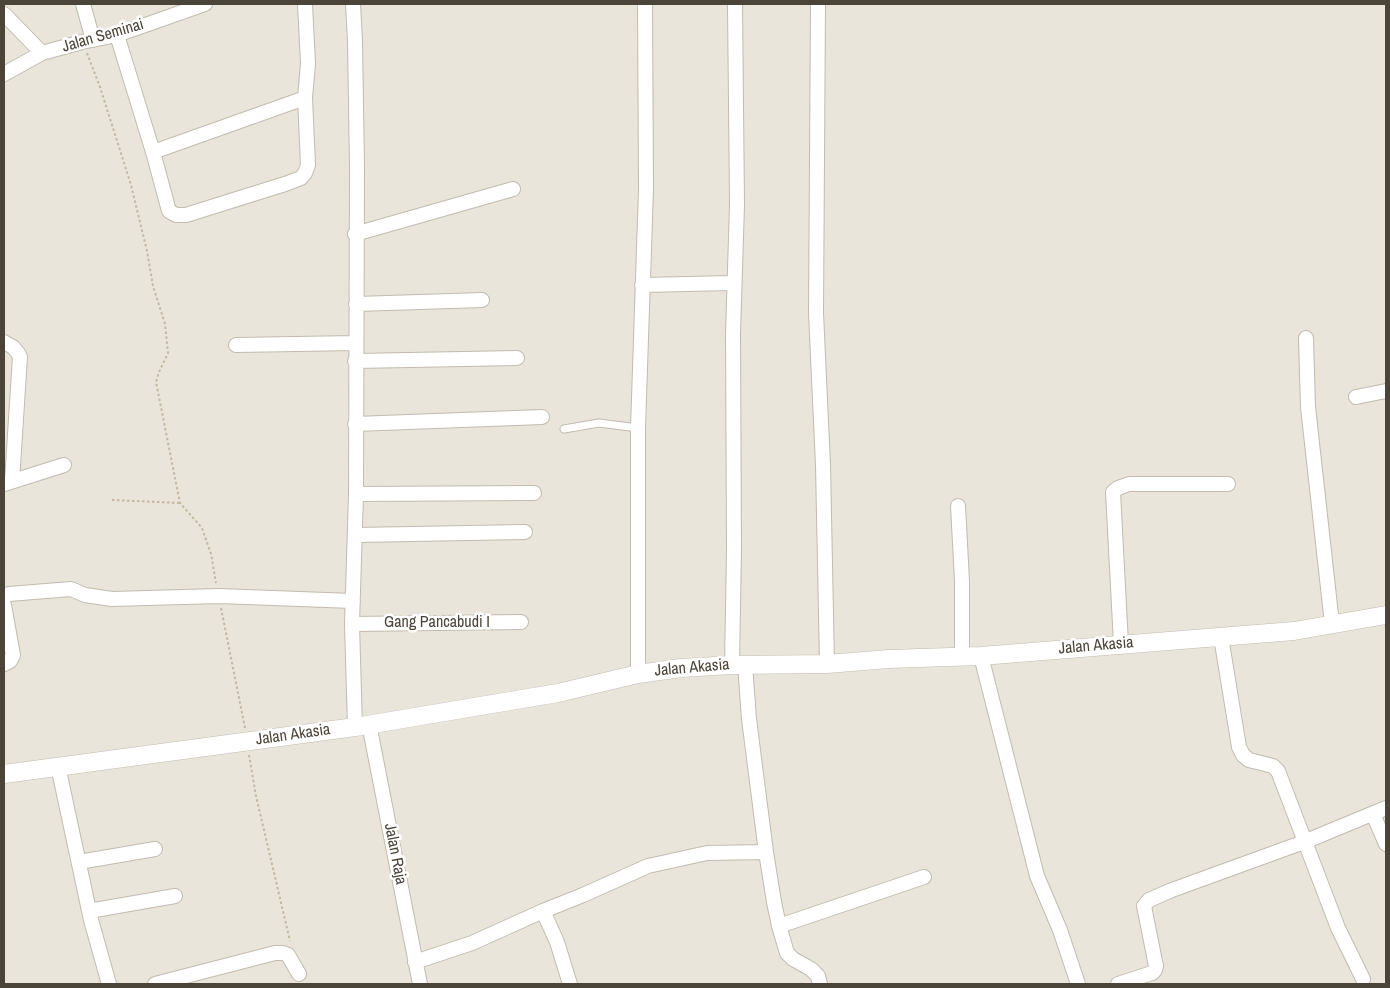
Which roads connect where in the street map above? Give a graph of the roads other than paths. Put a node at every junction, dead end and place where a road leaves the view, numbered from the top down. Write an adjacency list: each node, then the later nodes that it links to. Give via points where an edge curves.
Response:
1 (83, 4): 10 (street)
2 (305, 4): 13 (street, via 308,62)
3 (353, 4): 16 (street, Jalan Raja)
4 (645, 4): 18 (street, via 646,189)
5 (735, 4): 17 (street, via 737,205)
6 (818, 4): 54 (street, via 816,313)
7 (197, 5): 9 (street, Jalan Seminai)
8 (4, 14): 11 (street)
9 (117, 35): 10 (street, Jalan Seminai); 14 (street)
10 (88, 41): 11 (street, Jalan Seminai)
11 (42, 53): 12 (street, Jalan Seminai)
12 (5, 71)
13 (305, 98): 14 (street); 14 (street, via 308,165 300,178 285,184 186,215 176,215 169,211)
14 (153, 152)
15 (513, 190): 16 (street)
16 (355, 234): 20 (street, Jalan Raja)
17 (733, 283): 18 (street); 53 (street, via 734,550)
18 (642, 285): 31 (street)
19 (482, 300): 20 (street)
20 (356, 304): 23 (street, Jalan Raja)
21 (1306, 338): 47 (street, via 1308,408)
22 (4, 342): 34 (street, via 20,357)
23 (356, 343): 24 (street); 26 (street, Jalan Raja)
24 (236, 345)
25 (517, 358): 26 (street)
26 (355, 361): 30 (street, Jalan Raja)
27 (1386, 391): 28 (street)
28 (1356, 397)
29 (542, 417): 30 (street)
30 (355, 424): 37 (street, Jalan Raja)
31 (638, 428): 32 (lane, via 599,423); 55 (street)
32 (564, 429)
33 (64, 465): 34 (street)
34 (8, 483)
35 (1228, 484): 49 (street, via 1128,484 1113,492)
36 (534, 493): 37 (street)
37 (356, 494): 40 (street, Jalan Raja)
38 (958, 506): 51 (street)
39 (525, 532): 40 (street)
40 (355, 535): 42 (street, Jalan Raja)
41 (4, 597): 42 (street, via 71,590 112,599 219,596)
42 (353, 601): 46 (street, Jalan Raja)
43 (4, 605): 52 (street, via 13,655)
44 (1386, 615): 47 (street, Jalan Akasia)
45 (521, 622): 46 (street, Gang Pancabudi I)
46 (352, 624): 56 (street, Jalan Raja)
47 (1332, 624): 48 (street, Jalan Akasia, via 1294,631)
48 (1220, 637): 49 (street, Jalan Akasia); 60 (street, via 1238,746 1248,760 1273,766 1278,771)
49 (1121, 644): 50 (street, Jalan Akasia)
50 (981, 656): 51 (street, Jalan Akasia); 78 (street, via 1037,876)
51 (962, 657): 54 (street, Jalan Akasia)
52 (4, 664)
53 (738, 664): 54 (street, Jalan Akasia); 55 (street, Jalan Akasia); 63 (street, via 749,719)
54 (827, 664)
55 (638, 674): 56 (street, Jalan Akasia, via 558,693)
56 (362, 725): 57 (street, Jalan Akasia); 70 (street, Jalan Raja, via 395,850)
57 (58, 766): 58 (street, Jalan Akasia); 64 (street)
58 (4, 774)
59 (1380, 811): 60 (street); 61 (street)
60 (1304, 842): 72 (street, via 1338,928); 79 (street, via 1149,900 1144,906 1155,970)
61 (1386, 844)
62 (154, 849): 64 (street)
63 (766, 852): 67 (street, via 707,853 648,866); 69 (street)
64 (79, 862): 68 (street)
65 (924, 877): 69 (street)
66 (175, 896): 68 (street)
67 (543, 910): 70 (street, via 472,943); 76 (street)
68 (89, 911): 73 (street)
69 (779, 926): 77 (street, via 787,953 811,969)
70 (415, 962): 75 (street, Jalan Raja)
71 (299, 974): 74 (street, via 288,955 274,953)
72 (1363, 979)
73 (109, 984)
74 (156, 984)
75 (420, 984)
76 (570, 984)
77 (820, 984)
78 (1078, 984)
79 (1118, 984)

